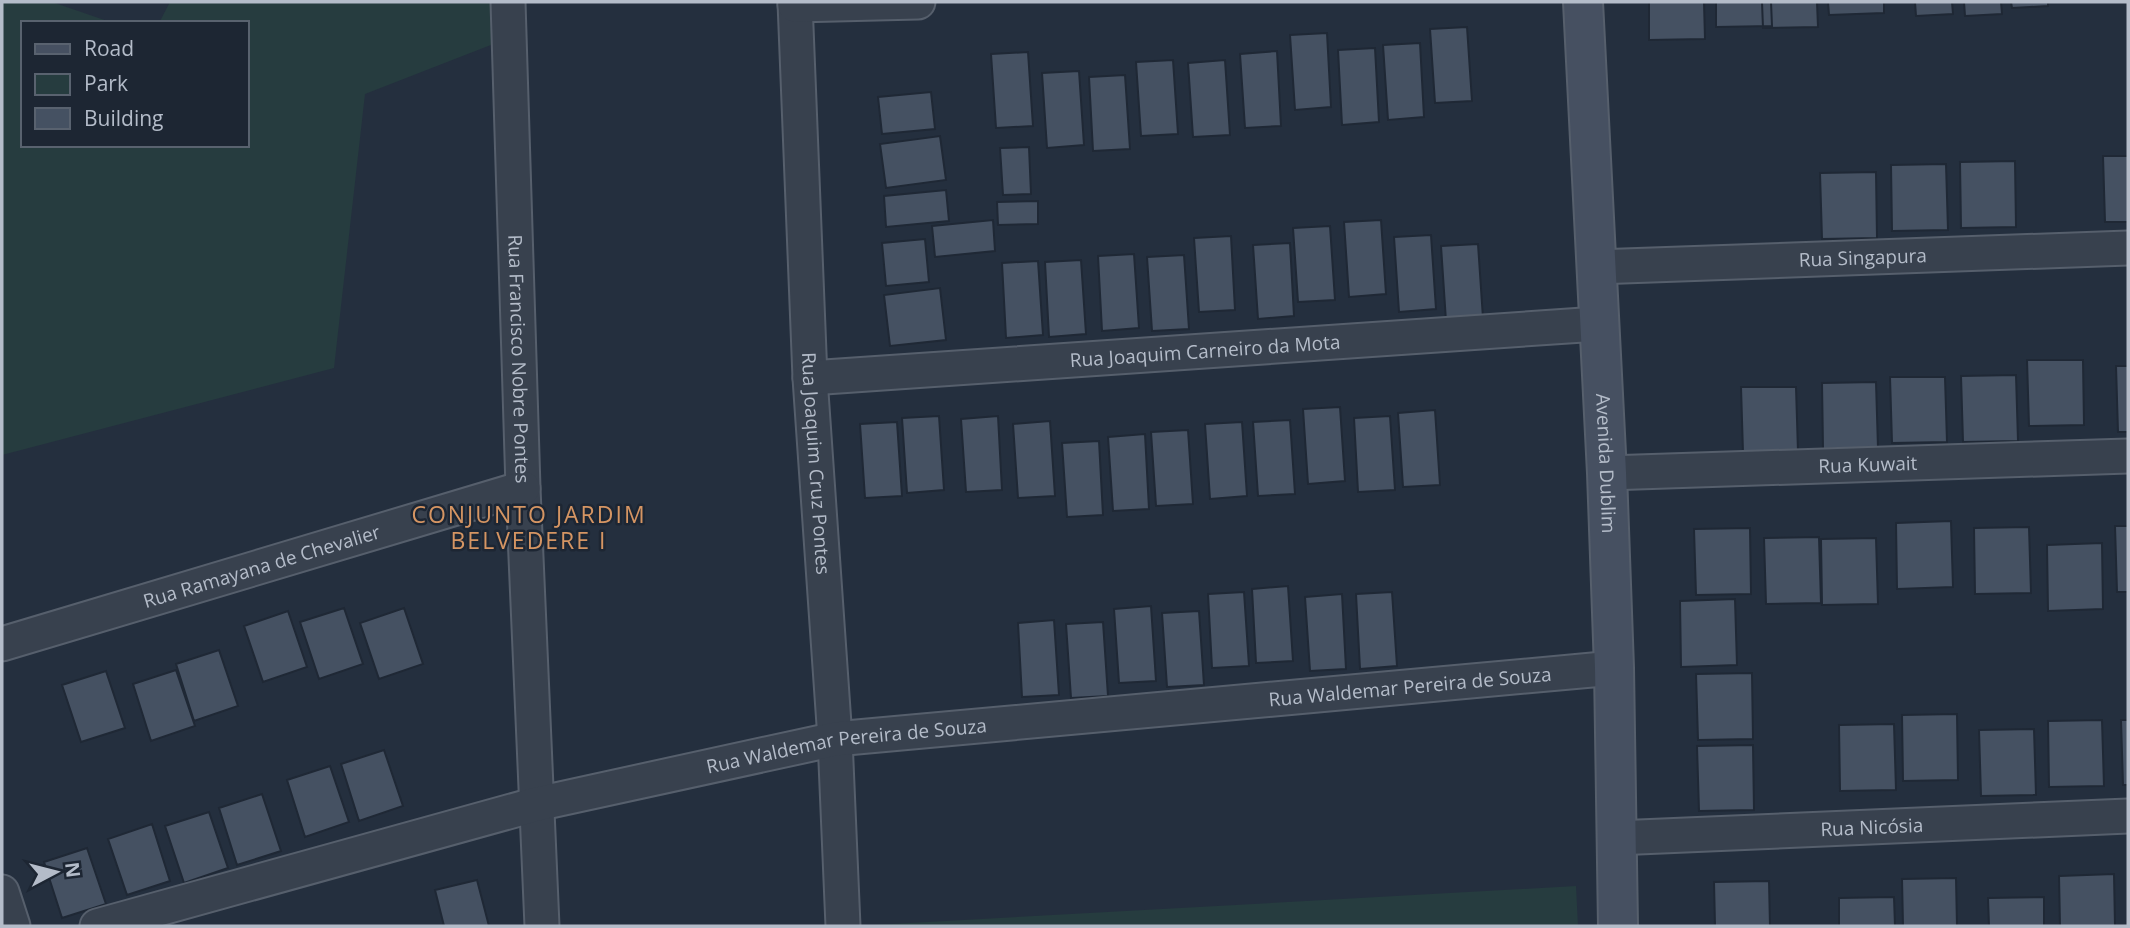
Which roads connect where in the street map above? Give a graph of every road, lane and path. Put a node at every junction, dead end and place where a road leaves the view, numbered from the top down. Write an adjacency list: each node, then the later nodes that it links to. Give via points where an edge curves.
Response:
1 (508, 2): 11 (street, Rua Francisco Nobre Pontes)
2 (918, 2): 4 (street)
3 (1583, 2): 6 (street, Avenida Dublim)
4 (795, 4): 8 (street, Rua Joaquim Cruz Pontes)
5 (2128, 248): 6 (street, Rua Singapura)
6 (1595, 267): 7 (street, Avenida Dublim)
7 (1598, 324): 8 (street, Rua Joaquim Carneiro da Mota); 10 (street, Avenida Dublim)
8 (810, 378): 14 (street, Rua Joaquim Cruz Pontes)
9 (2128, 456): 10 (street, Rua Kuwait)
10 (1607, 473): 13 (street, Avenida Dublim)
11 (523, 488): 12 (street, Rua Ramayana de Chevalier); 15 (street, Rua Francisco Nobre Pontes)
12 (2, 644)
13 (1614, 668): 14 (street, Rua Waldemar Pereira de Souza); 17 (street, Avenida Dublim)
14 (835, 739): 15 (street, Rua Waldemar Pereira de Souza); 22 (street, Rua Joaquim Cruz Pontes)
15 (537, 804): 20 (street, Rua Waldemar Pereira de Souza); 21 (street, Rua Francisco Nobre Pontes)
16 (2128, 816): 17 (street, Rua Nicósia)
17 (1615, 838): 23 (street, Avenida Dublim)
18 (2, 892): 19 (street)
19 (13, 926)
20 (97, 926)
21 (542, 926)
22 (843, 926)
23 (1618, 926)

